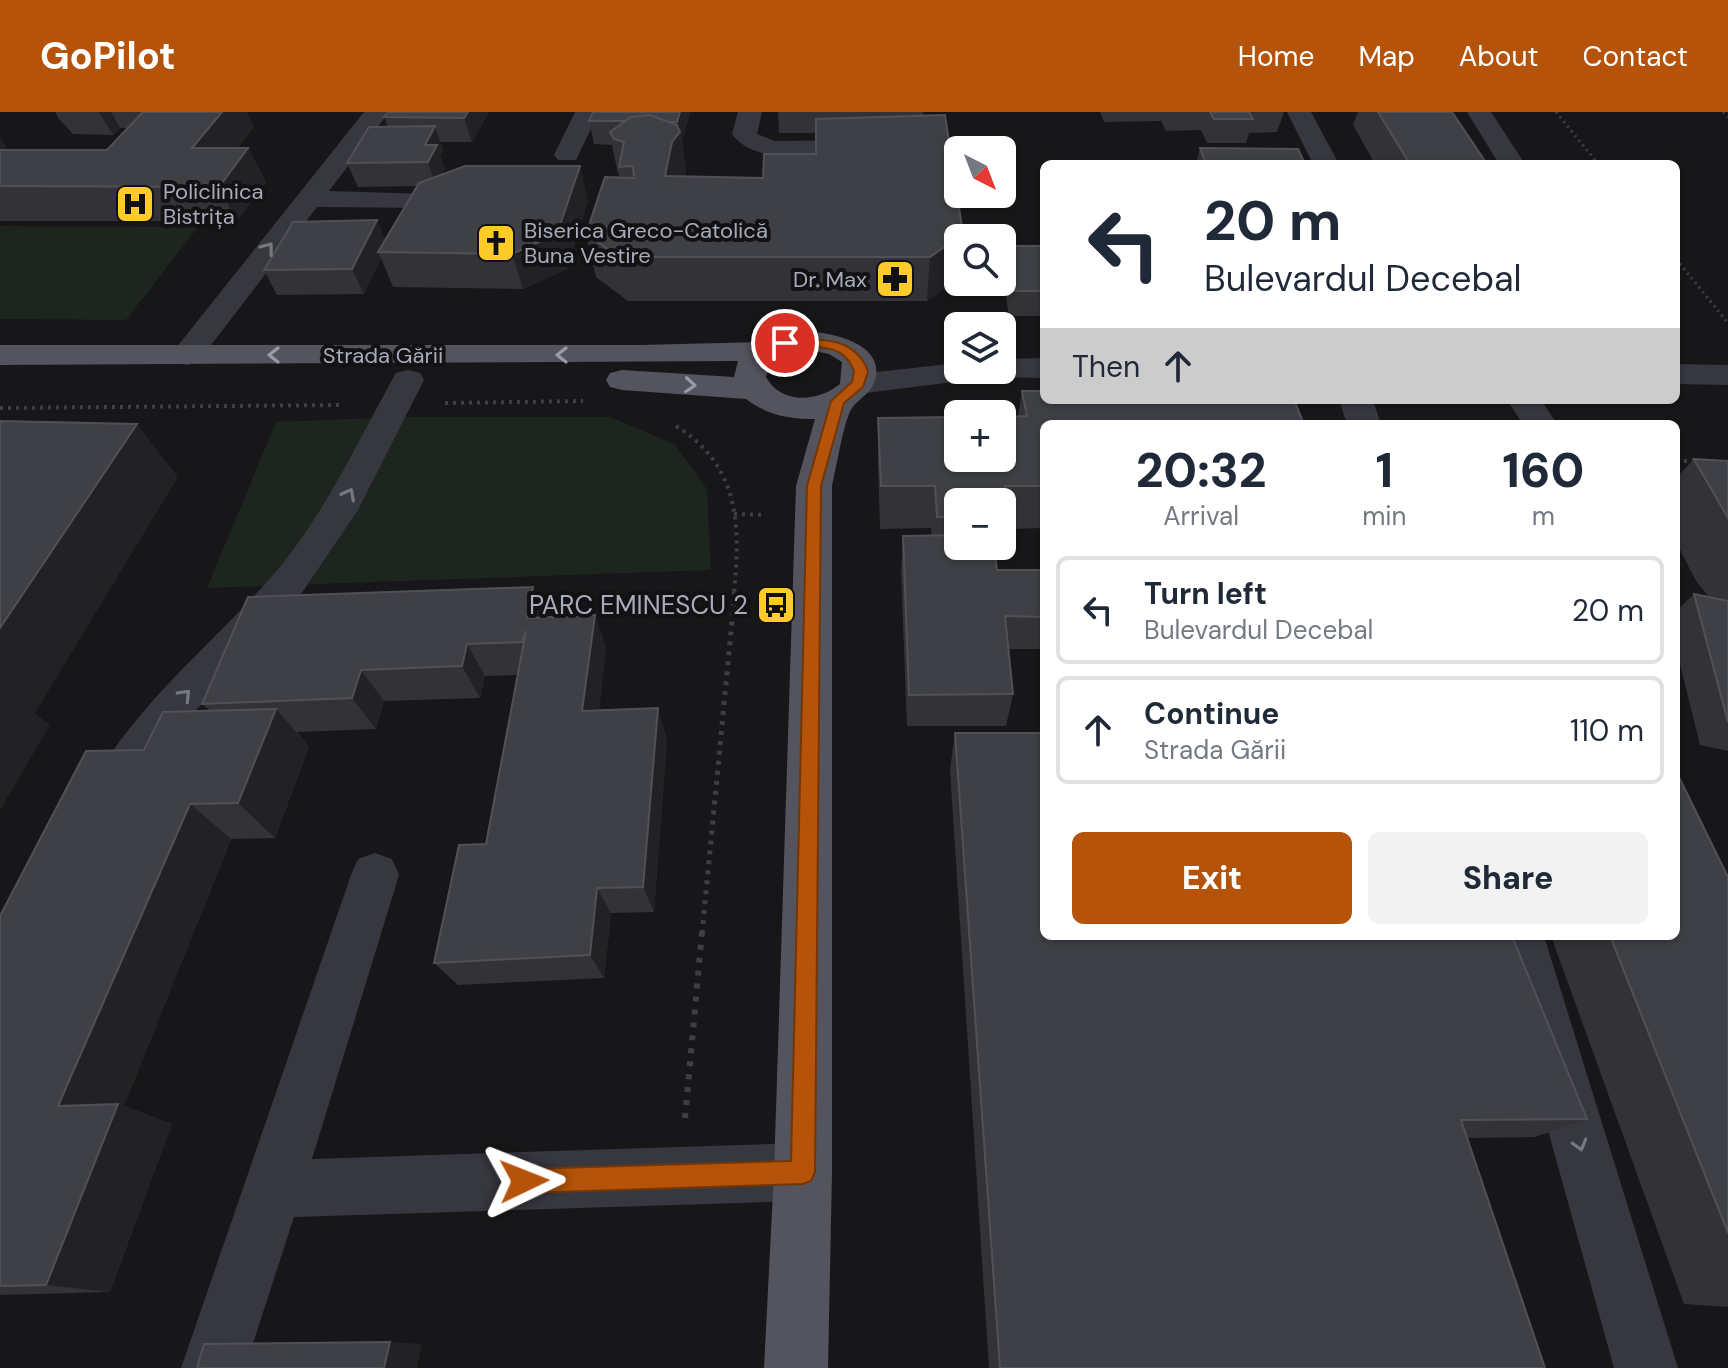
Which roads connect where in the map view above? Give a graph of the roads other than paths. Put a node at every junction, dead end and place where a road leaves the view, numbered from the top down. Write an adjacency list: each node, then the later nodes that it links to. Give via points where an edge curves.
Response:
1 (377, 112): 10 (street)
2 (587, 112): 7 (street)
3 (750, 112): 6 (street, via 744,134 758,146)
4 (1299, 112): 8 (street)
5 (1479, 112): 9 (street)
6 (907, 148)
7 (567, 155)
8 (1324, 160)
9 (1509, 160)
10 (306, 199): 11 (street); 15 (street, one-way to 10)
11 (429, 202)
12 (847, 350): 13 (main road, Strada Gării, via 803,340); 16 (street, Strada Gării); 25 (main road, via 861,371)
13 (765, 351): 15 (main road, Strada Gării, one-way to 15); 23 (main road, via 751,365)
14 (0, 355): 15 (main road, Strada Gării)
15 (187, 355)
16 (944, 363)
17 (1040, 368): 18 (street)
18 (1016, 369)
19 (1680, 374): 20 (street)
20 (1728, 375)
21 (944, 376): 25 (street)
22 (0, 382): 24 (main road, Strada Gării)
23 (753, 389): 24 (main road, Strada Gării, one-way to 23, via 627,380); 26 (main road, Strada Gării)
24 (402, 392): 28 (street, one-way to 24, via 171,709 283,590 340,510)
25 (848, 393): 26 (main road, via 805,409); 27 (main road)
26 (785, 407): 27 (main road)
27 (814, 486): 31 (main road)
28 (88, 829)
29 (375, 875): 32 (street)
30 (1520, 940): 35 (street, one-way to 35)
31 (803, 1172): 32 (street); 34 (main road)
32 (274, 1189): 33 (street)
33 (213, 1368)
34 (796, 1368)
35 (1646, 1368)

